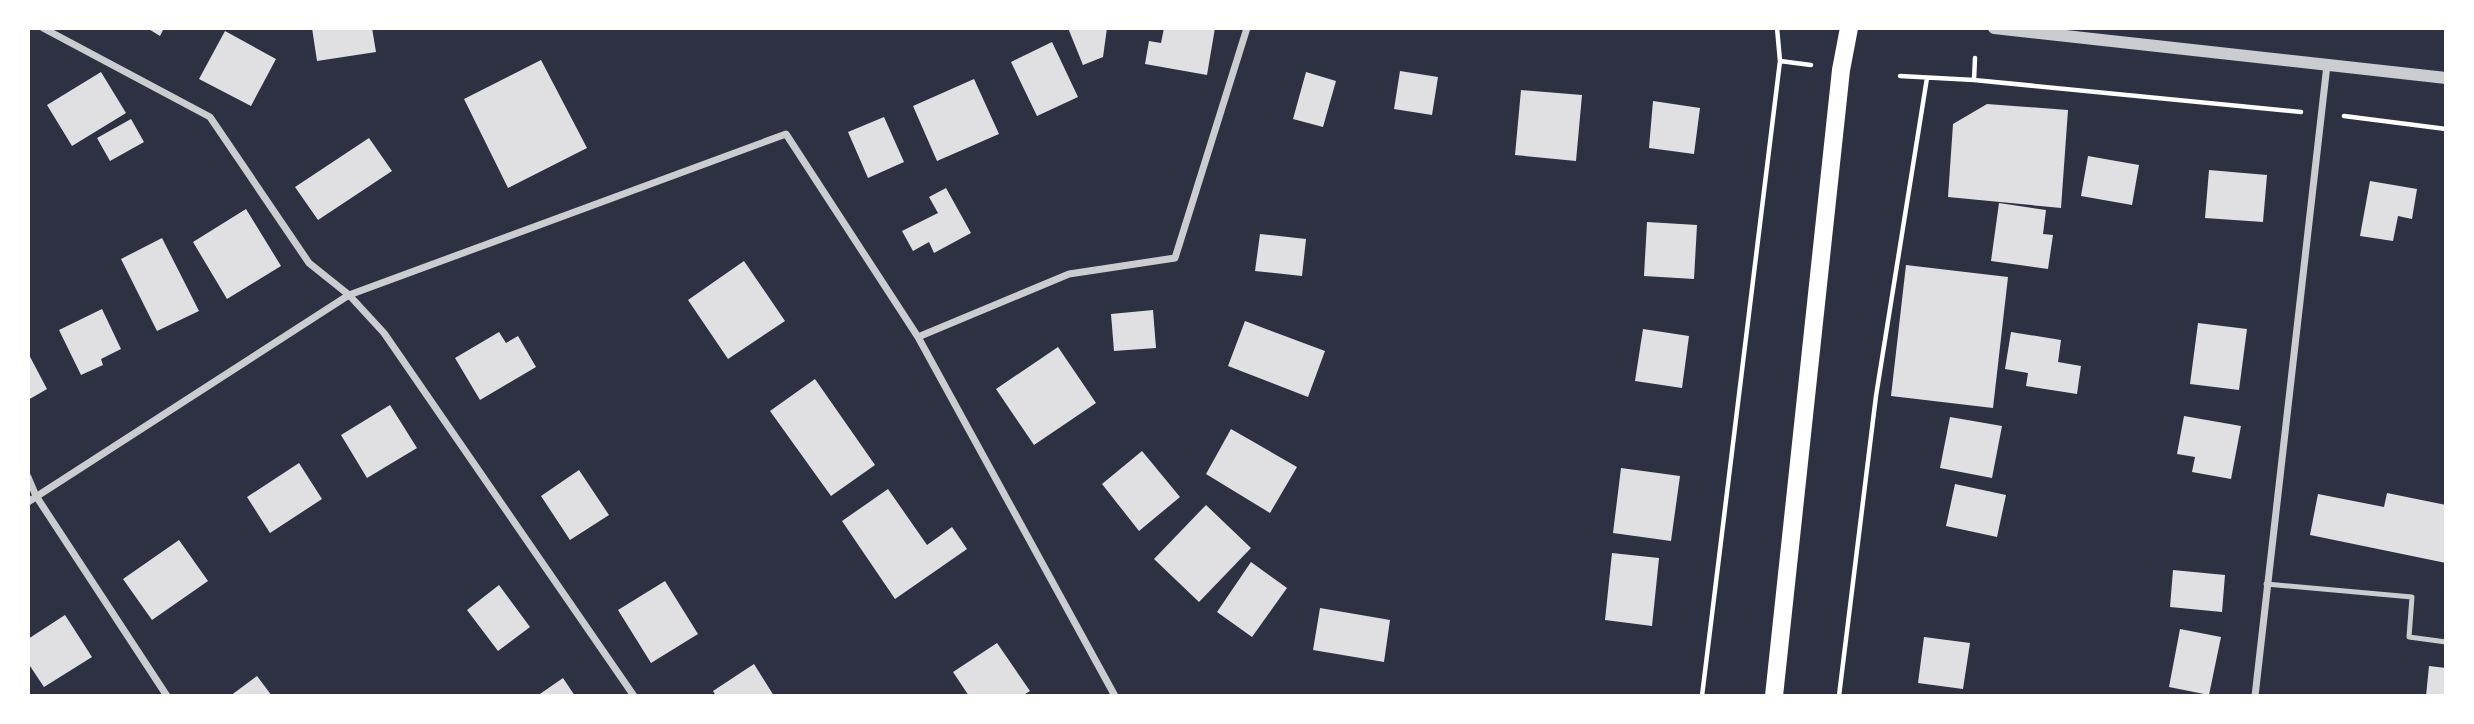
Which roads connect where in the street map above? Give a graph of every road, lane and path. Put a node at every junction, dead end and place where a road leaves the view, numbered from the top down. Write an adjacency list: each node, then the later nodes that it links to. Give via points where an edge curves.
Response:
1 (43, 28): 16 (street, via 211,117 309,263)
2 (1247, 28): 17 (street, via 1175,258 1069,274)
3 (1777, 28): 7 (path)
4 (1849, 28): 27 (main road)
5 (1994, 28): 9 (street)
6 (1975, 58): 13 (path)
7 (1780, 61): 8 (path); 26 (path)
8 (1811, 65)
9 (2327, 65): 12 (street); 14 (street)
10 (1900, 76): 11 (path)
11 (1927, 78): 13 (path); 28 (path, via 1876,396)
12 (2446, 78)
13 (1974, 80): 14 (path)
14 (2323, 114): 15 (path); 21 (street)
15 (2446, 129)
16 (349, 295): 17 (street, via 786,134); 19 (street); 24 (street, via 384,333)
17 (918, 337): 25 (street)
18 (28, 477): 19 (street)
19 (36, 496): 20 (street); 23 (street)
20 (28, 502)
21 (2266, 584): 22 (lane, via 2412,597 2409,638); 29 (street)
22 (2446, 642)
23 (167, 696)
24 (634, 696)
25 (1115, 696)
26 (1702, 696)
27 (1774, 696)
28 (1839, 696)
29 (2255, 696)

